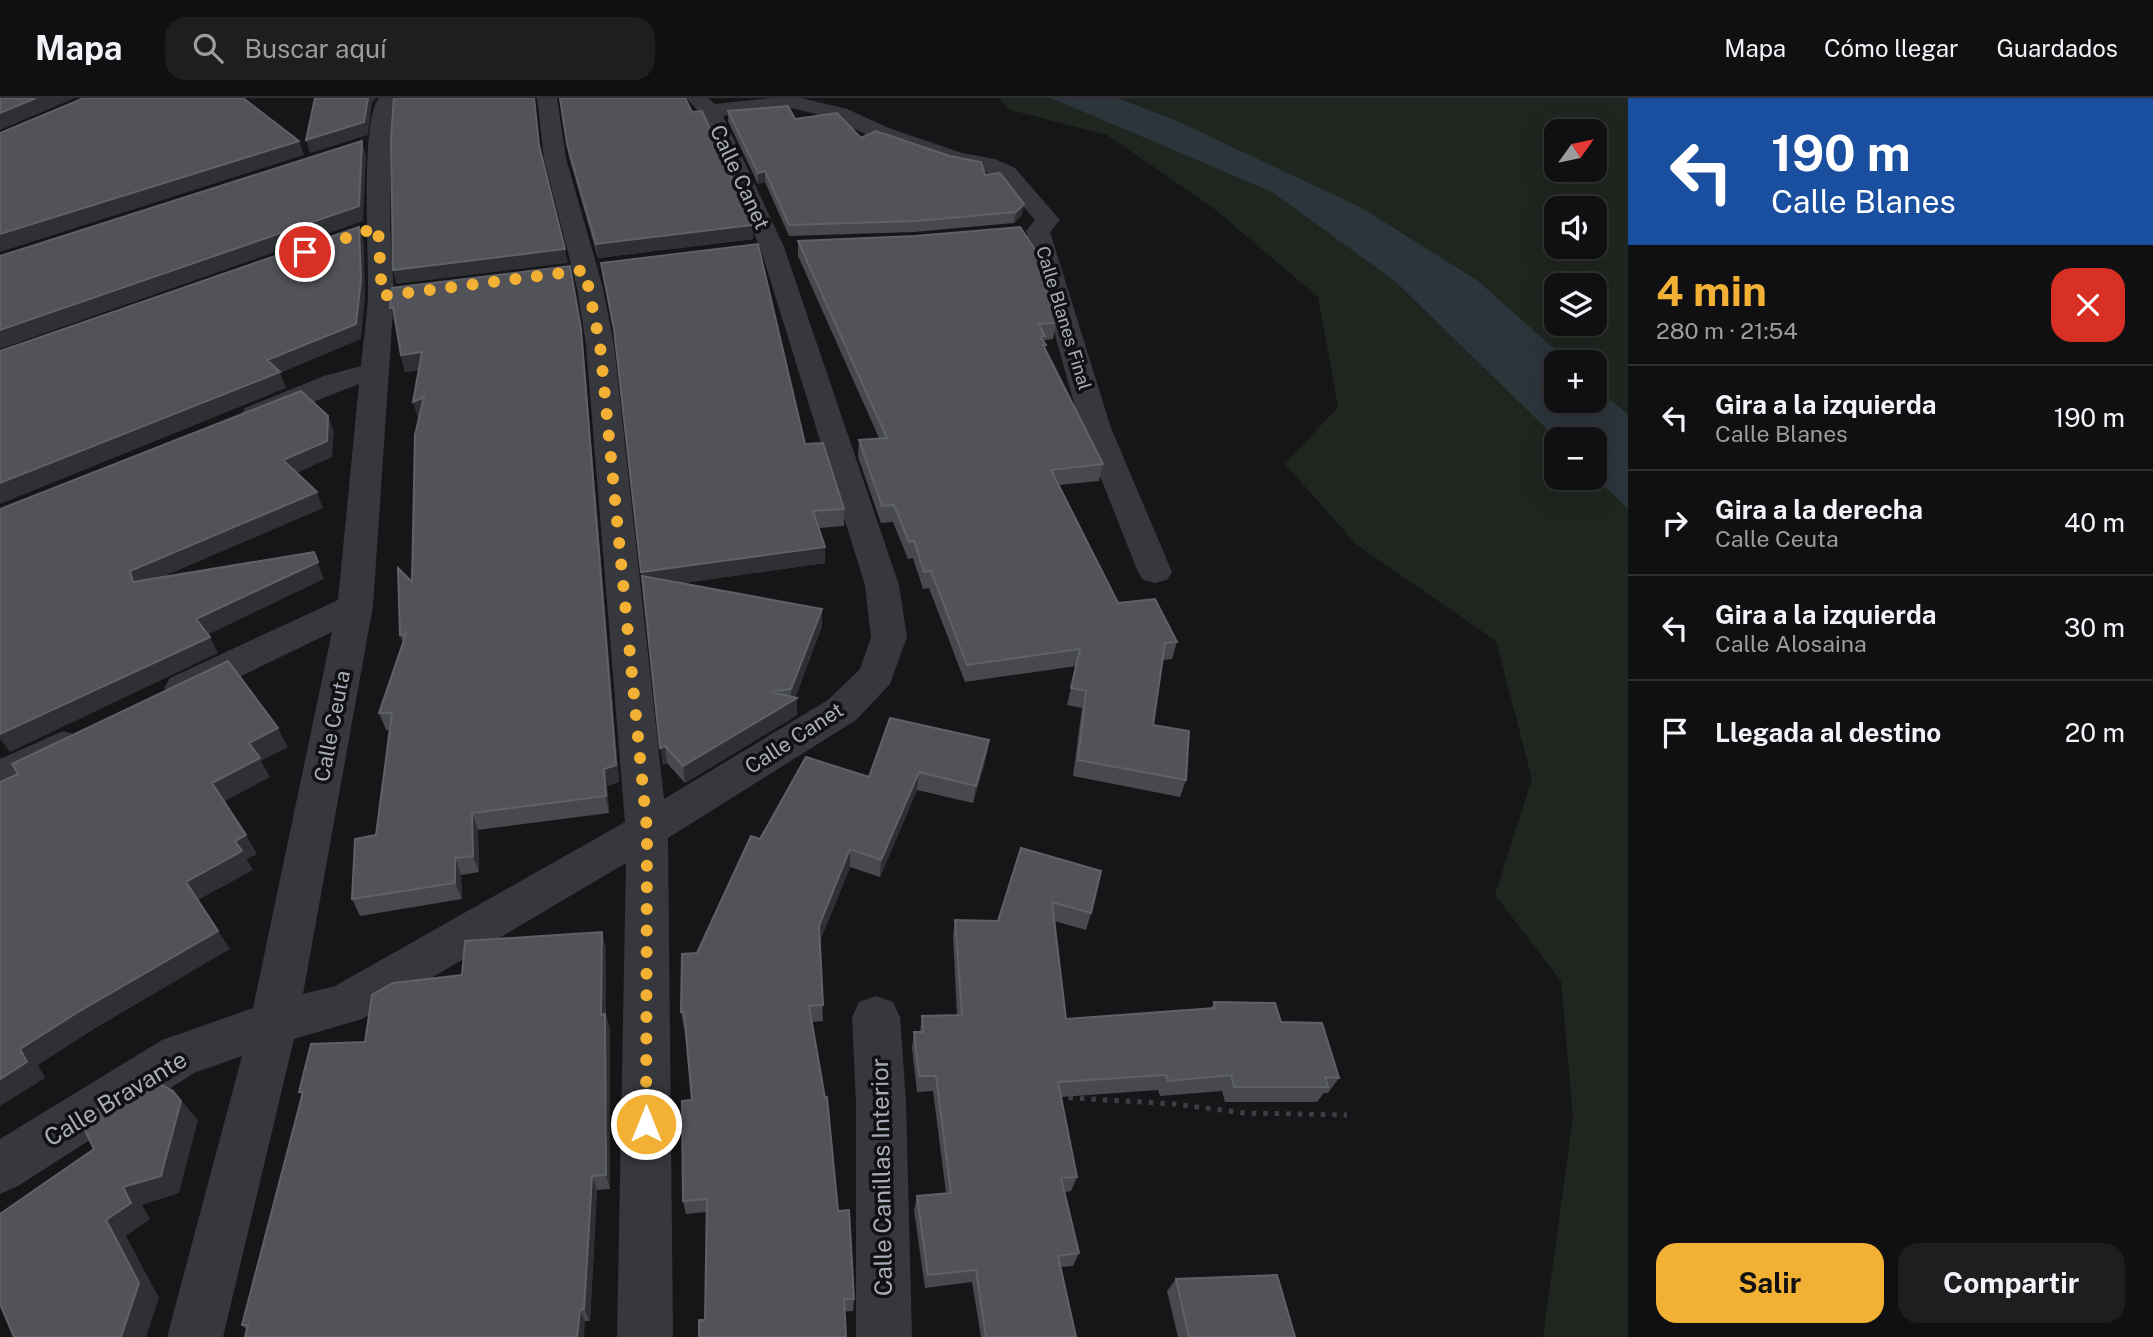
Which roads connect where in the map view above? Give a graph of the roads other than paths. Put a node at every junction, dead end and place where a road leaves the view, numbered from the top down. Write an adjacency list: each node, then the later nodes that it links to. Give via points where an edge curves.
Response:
1 (547, 98): 13 (street, via 555,158 600,345)
2 (390, 101): 6 (street, Calle Ceuta, via 367,146 366,231 395,295)
3 (703, 105): 4 (street, Calle Blanes Final, via 791,102 818,106 881,134 987,164 1007,173 1037,204 1048,220); 13 (street, Calle Canet, via 772,248 882,585 889,637 877,675 842,710)
4 (1038, 231): 5 (street); 8 (street, Calle Blanes Final, via 1097,428)
5 (1010, 234)
6 (376, 370): 7 (street, via 334,382); 9 (street, Calle Ceuta)
7 (232, 424)
8 (1154, 572)
9 (355, 606): 10 (street); 15 (street, Calle Ceuta)
10 (147, 706)
11 (98, 730): 12 (street)
12 (0, 777)
13 (647, 830): 15 (street, Calle Canet, via 345,1004); 18 (street)
14 (876, 1017): 19 (street, Calle Canillas Interior)
15 (274, 1023): 16 (street, Calle Bravante, via 179,1056); 17 (street, Calle Ceuta)
16 (0, 1168)
17 (195, 1337)
18 (645, 1337)
19 (884, 1337)

